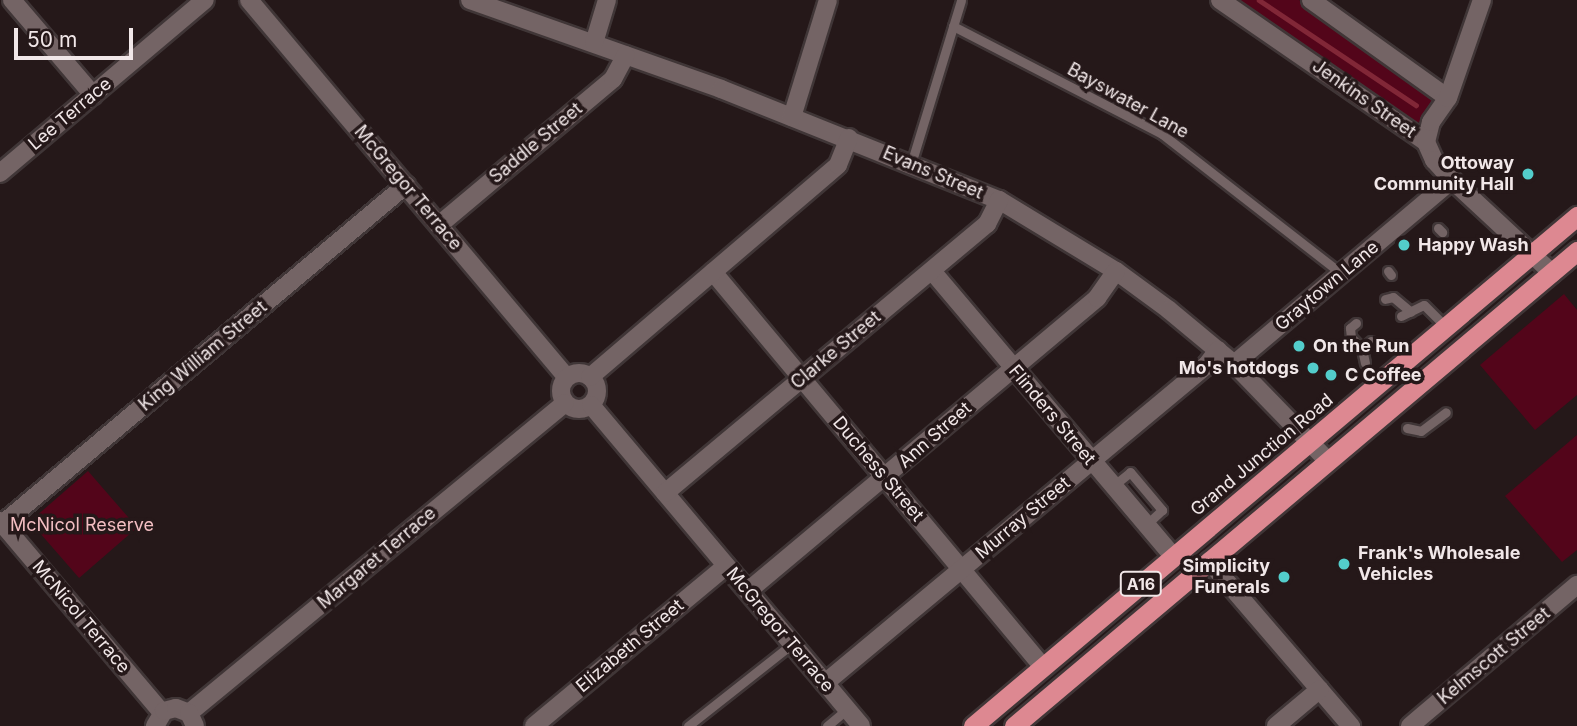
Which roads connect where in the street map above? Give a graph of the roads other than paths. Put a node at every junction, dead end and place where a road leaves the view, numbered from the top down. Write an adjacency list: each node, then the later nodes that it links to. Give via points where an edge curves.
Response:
1 (12, 0): 14 (street)
2 (205, 0): 14 (street, Lee Terrace)
3 (249, 0): 22 (street, McGregor Terrace)
4 (470, 0): 12 (street, Evans Street)
5 (607, 0): 12 (street)
6 (828, 0): 16 (street)
7 (961, 0): 11 (lane)
8 (1220, 0): 18 (street, Jenkins Street)
9 (1311, 0): 15 (street)
10 (1482, 0): 15 (street)
11 (953, 26): 19 (lane); 32 (lane, Bayswater Lane, via 1163,134)
12 (594, 43): 13 (street, Evans Street)
13 (626, 55): 16 (street, Evans Street); 25 (street, Saddle Street, via 613,79)
14 (93, 95): 20 (street, Lee Terrace)
15 (1448, 98): 18 (street, via 1431,122)
16 (792, 117): 17 (street, Evans Street)
17 (849, 138): 19 (street, Evans Street); 30 (street, via 838,165)
18 (1426, 142): 21 (street, Jenkins Street, via 1434,160)
19 (911, 164): 23 (street, Evans Street)
20 (0, 173)
21 (1452, 180): 27 (street, Jenkins Street); 32 (street, Graytown Lane)
22 (406, 185): 25 (street, McGregor Terrace); 56 (street, King William Street)
23 (999, 200): 28 (street, Clarke Street, via 987,224); 29 (street, Evans Street)
24 (1577, 216): 27 (highway, Grand Junction Road / A16)
25 (439, 225): 44 (street, McGregor Terrace)
26 (1577, 251): 31 (highway, A16)
27 (1532, 254): 31 (street, Jenkins Street); 37 (highway, Grand Junction Road / A16)
28 (932, 271): 43 (street, Flinders Street); 46 (street, Clarke Street)
29 (1115, 271): 40 (street, Evans Street); 43 (street, Ann Street, via 1097,298)
30 (713, 272): 45 (street); 46 (street, Duchess Street)
31 (1552, 273): 53 (highway, A16)
32 (1342, 274): 42 (street, Graytown Lane)
33 (1385, 299): 34 (lane, via 1393,297)
34 (1411, 312): 35 (lane); 37 (lane, via 1424,305)
35 (1401, 316)
36 (1356, 323): 39 (lane, via 1350,328 1351,337)
37 (1446, 327): 51 (highway, Grand Junction Road / A16)
38 (1371, 341): 39 (lane)
39 (1362, 349): 41 (lane)
40 (1218, 350): 42 (street, Evans Street); 52 (street, Murray Street)
41 (1365, 363)
42 (1234, 364): 51 (street, Evans Street)
43 (1013, 368): 52 (street, Flinders Street); 54 (street, Ann Street)
44 (567, 377): 45 (street, via 579,373); 47 (street, via 561,387)
45 (590, 377): 48 (street, via 597,388)
46 (802, 379): 54 (street, Duchess Street); 55 (street, Clarke Street)
47 (565, 403): 48 (street, via 580,410); 69 (street, Margaret Terrace)
48 (591, 405): 55 (street, McGregor Terrace)
49 (1446, 412): 50 (lane, via 1421,431)
50 (1407, 428)
51 (1310, 443): 53 (street, Evans Street); 57 (highway, Grand Junction Road / A16)
52 (1091, 462): 57 (street, Flinders Street); 60 (street, Murray Street)
53 (1329, 462): 58 (highway, A16)
54 (885, 478): 60 (street, Duchess Street); 62 (street, Ann Street)
55 (665, 494): 59 (street, McGregor Terrace)
56 (1, 524): 68 (street, McNicol Terrace)
57 (1174, 557): 64 (highway, Grand Junction Road / A16)
58 (1209, 561): 66 (street); 75 (highway, A16)
59 (726, 566): 62 (street, McGregor Terrace); 70 (street, Elizabeth Street)
60 (962, 569): 64 (street, Duchess Street); 65 (street, Murray Street)
61 (1577, 586): 78 (street, Kelmscott Street)
62 (748, 591): 63 (street, McGregor Terrace)
63 (792, 644): 65 (street, McGregor Terrace); 71 (lane)
64 (1043, 667): 74 (highway, Grand Junction Road / A16)
65 (825, 683): 67 (street, McGregor Terrace)
66 (1320, 689): 76 (street); 77 (street)
67 (847, 709): 72 (lane); 73 (street, McGregor Terrace)
68 (158, 719): 69 (street, via 176,708)
69 (192, 720)
70 (534, 726)
71 (688, 726)
72 (827, 726)
73 (861, 726)
74 (973, 726)
75 (1014, 726)
76 (1276, 726)
77 (1351, 726)
78 (1410, 726)

